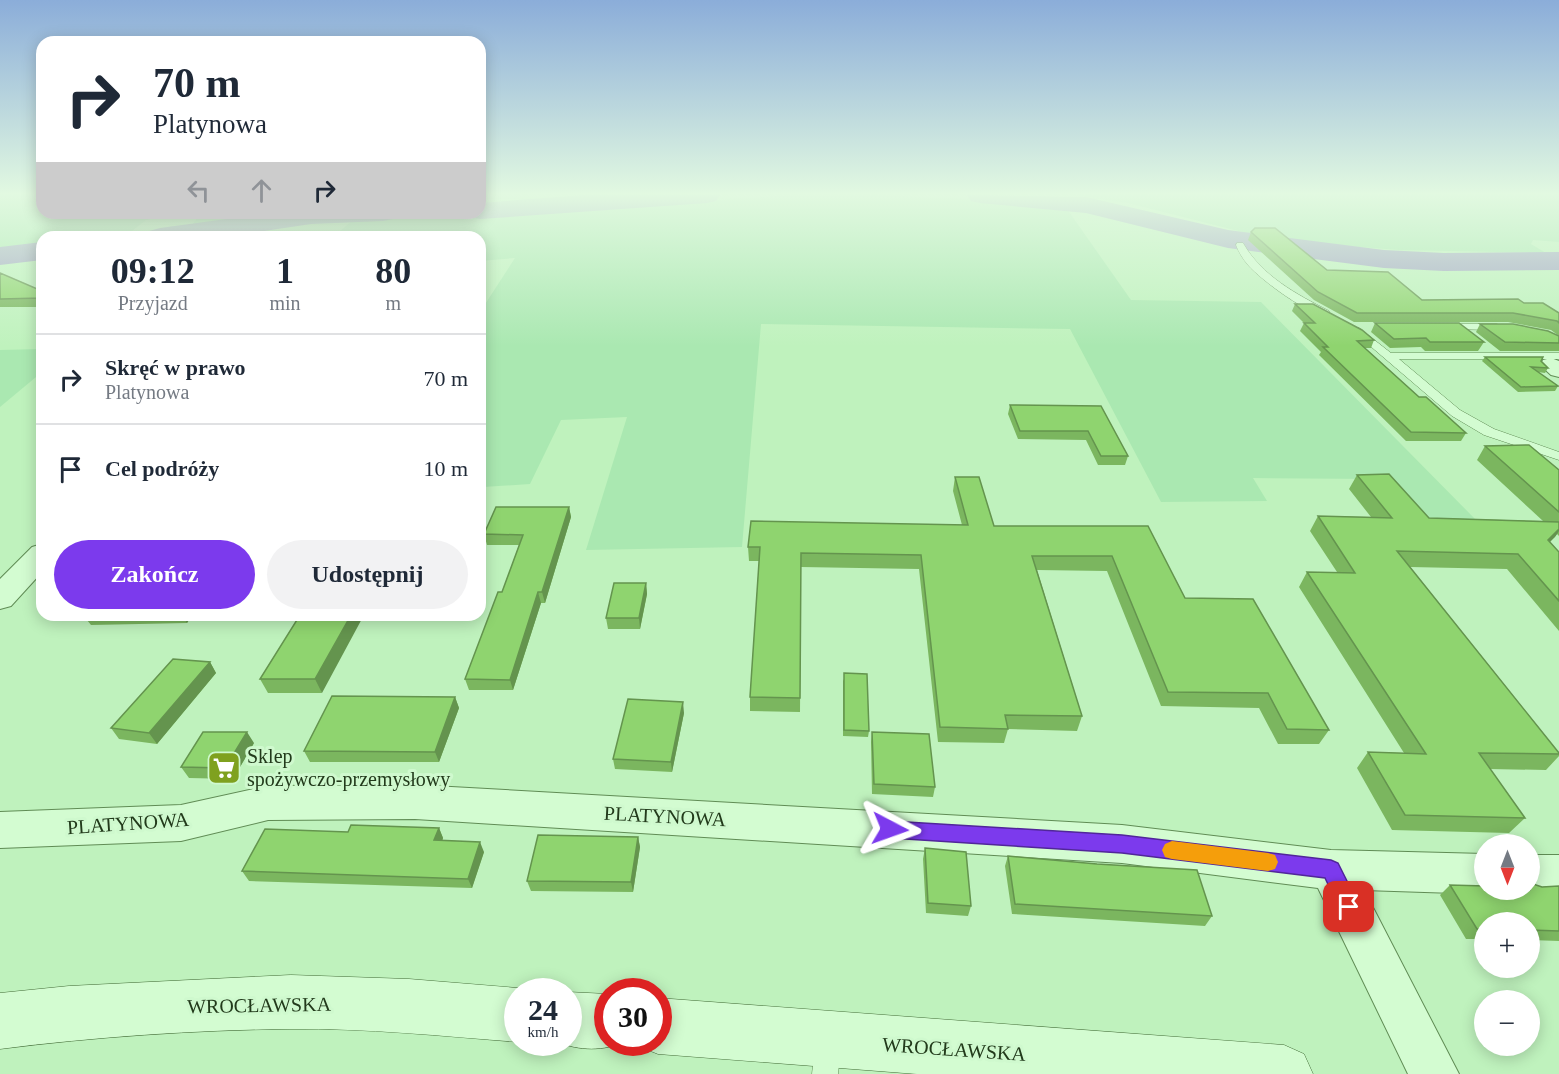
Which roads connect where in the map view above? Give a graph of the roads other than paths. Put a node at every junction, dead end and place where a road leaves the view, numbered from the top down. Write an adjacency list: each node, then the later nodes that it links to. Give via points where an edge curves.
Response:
1 (1240, 245): 2 (lane, via 1250,263 1289,293)
2 (1346, 324): 3 (lane); 7 (lane)
3 (1375, 327)
4 (1434, 327): 5 (lane)
5 (1458, 327): 6 (lane); 8 (lane)
6 (1508, 327)
7 (1389, 356): 8 (lane); 10 (lane, via 1464,418 1489,432)
8 (1496, 356): 9 (lane)
9 (1556, 364)
10 (1559, 456)
11 (36, 560): 12 (street)
12 (0, 598)
13 (0, 830): 14 (street, PLATYNOWA, via 181,823 268,803 415,802 1122,844)
14 (1331, 870): 15 (street, PLATYNOWA); 23 (street)
15 (1474, 873)
16 (1540, 875): 17 (street)
17 (1559, 875)
18 (504, 1014): 19 (main road, WROCŁAWSKA, via 291,1002 69,1013)
19 (0, 1022)
20 (672, 1029): 21 (main road, WROCŁAWSKA)
21 (827, 1057): 22 (main road, WROCŁAWSKA)
22 (1242, 1073)
23 (1434, 1074)

